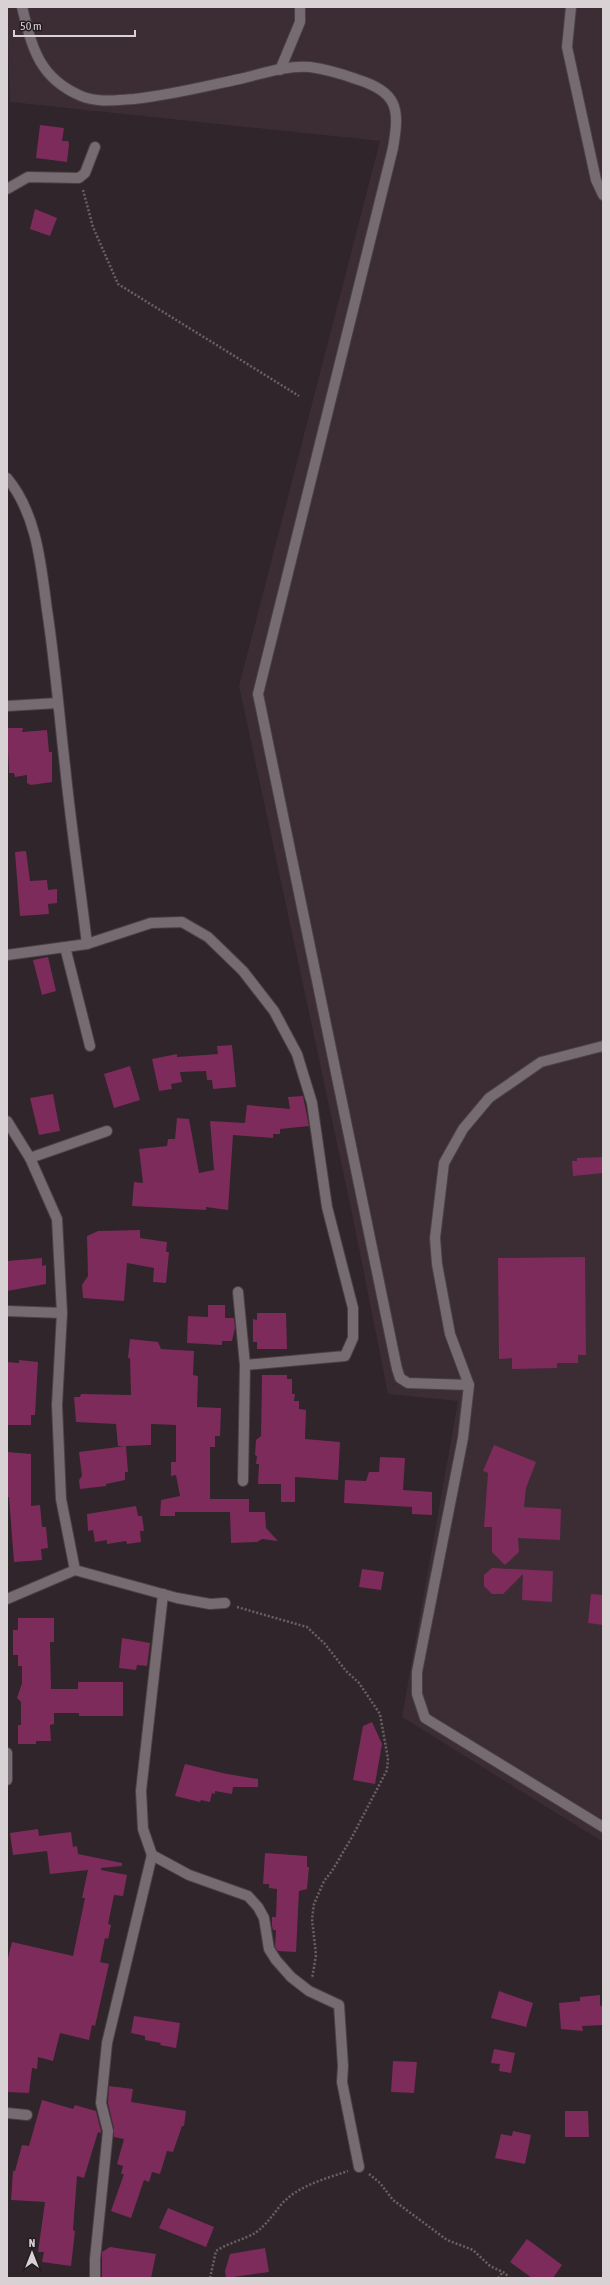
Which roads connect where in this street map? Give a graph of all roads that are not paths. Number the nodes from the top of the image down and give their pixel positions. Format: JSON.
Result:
{"nodes":[{"id":1,"x":22,"y":7,"type":"edge"},
{"id":2,"x":300,"y":7,"type":"edge"},
{"id":3,"x":571,"y":7,"type":"edge"},
{"id":4,"x":280,"y":70,"type":"junction"},
{"id":5,"x":95,"y":147,"type":"dead end"},
{"id":6,"x":7,"y":189,"type":"edge"},
{"id":7,"x":603,"y":195,"type":"edge"},
{"id":8,"x":7,"y":478,"type":"edge"},
{"id":9,"x":58,"y":703,"type":"junction"},
{"id":10,"x":7,"y":706,"type":"edge"},
{"id":11,"x":87,"y":944,"type":"junction"},
{"id":12,"x":65,"y":947,"type":"junction"},
{"id":13,"x":7,"y":954,"type":"edge"},
{"id":14,"x":90,"y":1046,"type":"dead end"},
{"id":15,"x":603,"y":1046,"type":"edge"},
{"id":16,"x":7,"y":1121,"type":"edge"},
{"id":17,"x":107,"y":1131,"type":"dead end"},
{"id":18,"x":30,"y":1158,"type":"junction"},
{"id":19,"x":238,"y":1292,"type":"dead end"},
{"id":20,"x":7,"y":1311,"type":"edge"},
{"id":21,"x":62,"y":1313,"type":"junction"},
{"id":22,"x":245,"y":1365,"type":"junction"},
{"id":23,"x":469,"y":1385,"type":"junction"},
{"id":24,"x":243,"y":1481,"type":"dead end"},
{"id":25,"x":75,"y":1570,"type":"junction"},
{"id":26,"x":163,"y":1594,"type":"junction"},
{"id":27,"x":7,"y":1599,"type":"edge"},
{"id":28,"x":225,"y":1603,"type":"road end"},
{"id":29,"x":7,"y":1754,"type":"edge"},
{"id":30,"x":7,"y":1780,"type":"edge"},
{"id":31,"x":603,"y":1827,"type":"edge"},
{"id":32,"x":152,"y":1855,"type":"junction"},
{"id":33,"x":7,"y":2113,"type":"edge"},
{"id":34,"x":27,"y":2115,"type":"dead end"},
{"id":35,"x":359,"y":2166,"type":"road end"},
{"id":36,"x":95,"y":2278,"type":"edge"}],
"edges":[{"from":1,"to":4,"type":"street"},
{"from":2,"to":4,"type":"street"},
{"from":3,"to":7,"type":"street"},
{"from":4,"to":23,"type":"street"},
{"from":5,"to":6,"type":"street"},
{"from":8,"to":9,"type":"street"},
{"from":9,"to":10,"type":"street"},
{"from":9,"to":11,"type":"street"},
{"from":11,"to":12,"type":"street"},
{"from":11,"to":22,"type":"street"},
{"from":12,"to":13,"type":"street"},
{"from":12,"to":14,"type":"street"},
{"from":15,"to":23,"type":"street"},
{"from":16,"to":18,"type":"street"},
{"from":17,"to":18,"type":"street"},
{"from":18,"to":21,"type":"street"},
{"from":19,"to":22,"type":"street"},
{"from":20,"to":21,"type":"street"},
{"from":21,"to":25,"type":"street"},
{"from":22,"to":24,"type":"street"},
{"from":23,"to":31,"type":"street"},
{"from":25,"to":26,"type":"street"},
{"from":25,"to":27,"type":"street"},
{"from":26,"to":28,"type":"street"},
{"from":26,"to":32,"type":"street"},
{"from":29,"to":30,"type":"street"},
{"from":32,"to":35,"type":"street"},
{"from":32,"to":36,"type":"street"},
{"from":33,"to":34,"type":"street"}]}
